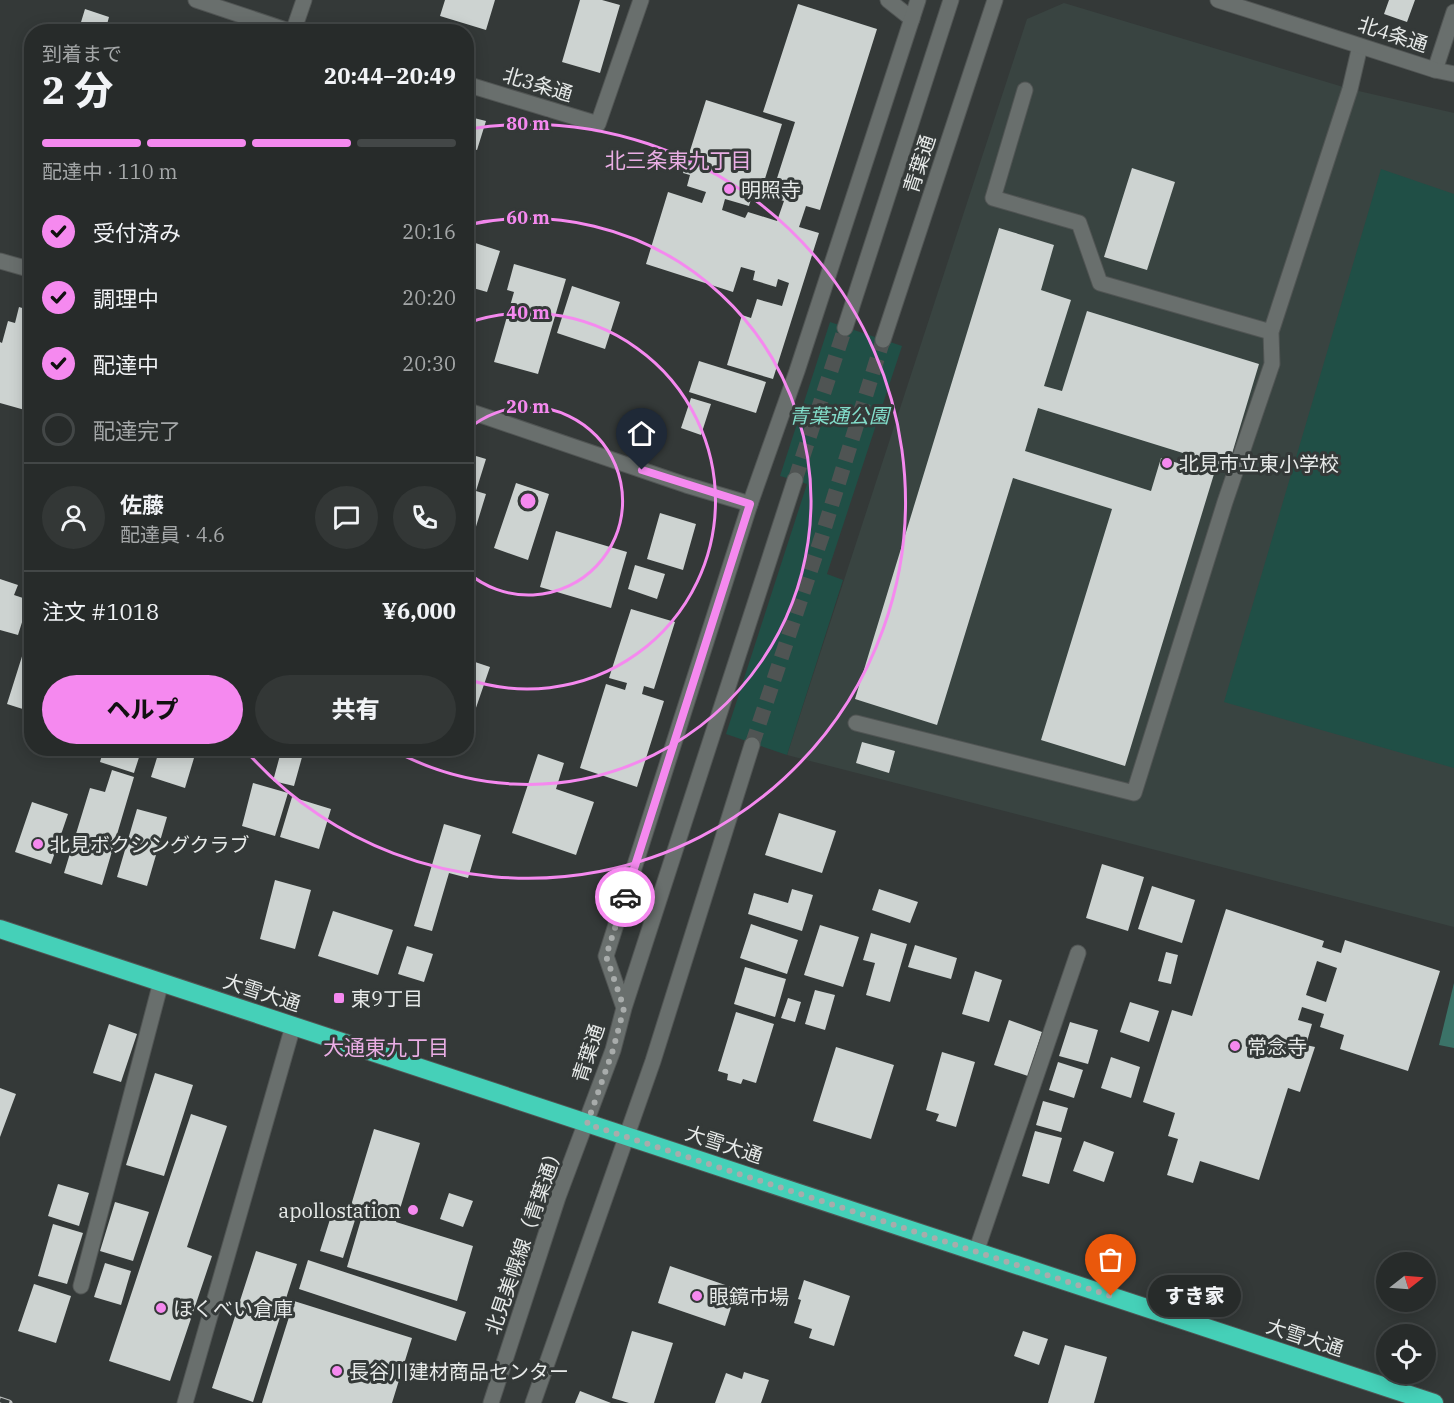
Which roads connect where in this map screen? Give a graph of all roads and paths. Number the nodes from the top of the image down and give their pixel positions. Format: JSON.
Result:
{"nodes":[{"id":1,"x":196,"y":0,"type":"edge"},
{"id":2,"x":303,"y":0,"type":"edge"},
{"id":3,"x":641,"y":0,"type":"edge"},
{"id":4,"x":888,"y":0,"type":"edge"},
{"id":5,"x":918,"y":0,"type":"edge"},
{"id":6,"x":951,"y":0,"type":"edge"},
{"id":7,"x":995,"y":0,"type":"edge"},
{"id":8,"x":1218,"y":0,"type":"edge"},
{"id":9,"x":1238,"y":3,"type":"edge"},
{"id":10,"x":1454,"y":12,"type":"edge"},
{"id":11,"x":912,"y":20,"type":"junction"},
{"id":12,"x":269,"y":24,"type":"edge"},
{"id":13,"x":296,"y":24,"type":"edge"},
{"id":14,"x":1360,"y":46,"type":"junction"},
{"id":15,"x":1435,"y":70,"type":"junction"},
{"id":16,"x":1454,"y":74,"type":"edge"},
{"id":17,"x":474,"y":86,"type":"edge"},
{"id":18,"x":1025,"y":90,"type":"dead end"},
{"id":19,"x":0,"y":261,"type":"edge"},
{"id":20,"x":24,"y":268,"type":"edge"},
{"id":21,"x":845,"y":328,"type":"tunnel mouth"},
{"id":22,"x":1271,"y":333,"type":"junction"},
{"id":23,"x":883,"y":340,"type":"tunnel mouth"},
{"id":24,"x":474,"y":413,"type":"edge"},
{"id":25,"x":795,"y":480,"type":"tunnel mouth"},
{"id":26,"x":750,"y":504,"type":"junction"},
{"id":27,"x":856,"y":723,"type":"dead end"},
{"id":28,"x":752,"y":745,"type":"tunnel mouth"},
{"id":29,"x":0,"y":929,"type":"edge"},
{"id":30,"x":1078,"y":953,"type":"dead end"},
{"id":31,"x":161,"y":982,"type":"junction"},
{"id":32,"x":624,"y":1008,"type":"junction"},
{"id":33,"x":293,"y":1026,"type":"junction"},
{"id":34,"x":587,"y":1124,"type":"junction"},
{"id":35,"x":627,"y":1136,"type":"junction"},
{"id":36,"x":976,"y":1252,"type":"junction"},
{"id":37,"x":81,"y":1286,"type":"dead end"},
{"id":38,"x":185,"y":1403,"type":"edge"},
{"id":39,"x":491,"y":1403,"type":"edge"},
{"id":40,"x":533,"y":1403,"type":"edge"},
{"id":41,"x":1434,"y":1403,"type":"edge"}],
"edges":[{"from":1,"to":12,"type":"street"},
{"from":2,"to":13,"type":"street"},
{"from":3,"to":17,"type":"street","name":"北3条通"},
{"from":4,"to":11,"type":"street"},
{"from":5,"to":11,"type":"street"},
{"from":6,"to":21,"type":"street","name":"青葉通"},
{"from":7,"to":23,"type":"street","name":"青葉通"},
{"from":8,"to":9,"type":"street","name":"北4条通"},
{"from":9,"to":14,"type":"street","name":"北4条通"},
{"from":10,"to":15,"type":"street"},
{"from":11,"to":26,"type":"street"},
{"from":14,"to":15,"type":"street","name":"北4条通"},
{"from":14,"to":22,"type":"street"},
{"from":15,"to":16,"type":"street","name":"北4条通"},
{"from":18,"to":22,"type":"street"},
{"from":19,"to":20,"type":"street"},
{"from":22,"to":27,"type":"street"},
{"from":24,"to":26,"type":"street"},
{"from":25,"to":32,"type":"street","name":"青葉通"},
{"from":26,"to":32,"type":"street"},
{"from":28,"to":35,"type":"street"},
{"from":29,"to":31,"type":"highway","name":"大雪大通"},
{"from":30,"to":36,"type":"street"},
{"from":31,"to":33,"type":"highway","name":"大雪大通"},
{"from":31,"to":37,"type":"street"},
{"from":32,"to":34,"type":"street","name":"青葉通"},
{"from":33,"to":34,"type":"highway","name":"大雪大通"},
{"from":33,"to":38,"type":"street"},
{"from":34,"to":35,"type":"highway","name":"大雪大通"},
{"from":34,"to":39,"type":"street","name":"北見美幌線（青葉通）"},
{"from":35,"to":36,"type":"highway","name":"大雪大通"},
{"from":35,"to":40,"type":"street"},
{"from":36,"to":41,"type":"highway","name":"大雪大通"}]}
